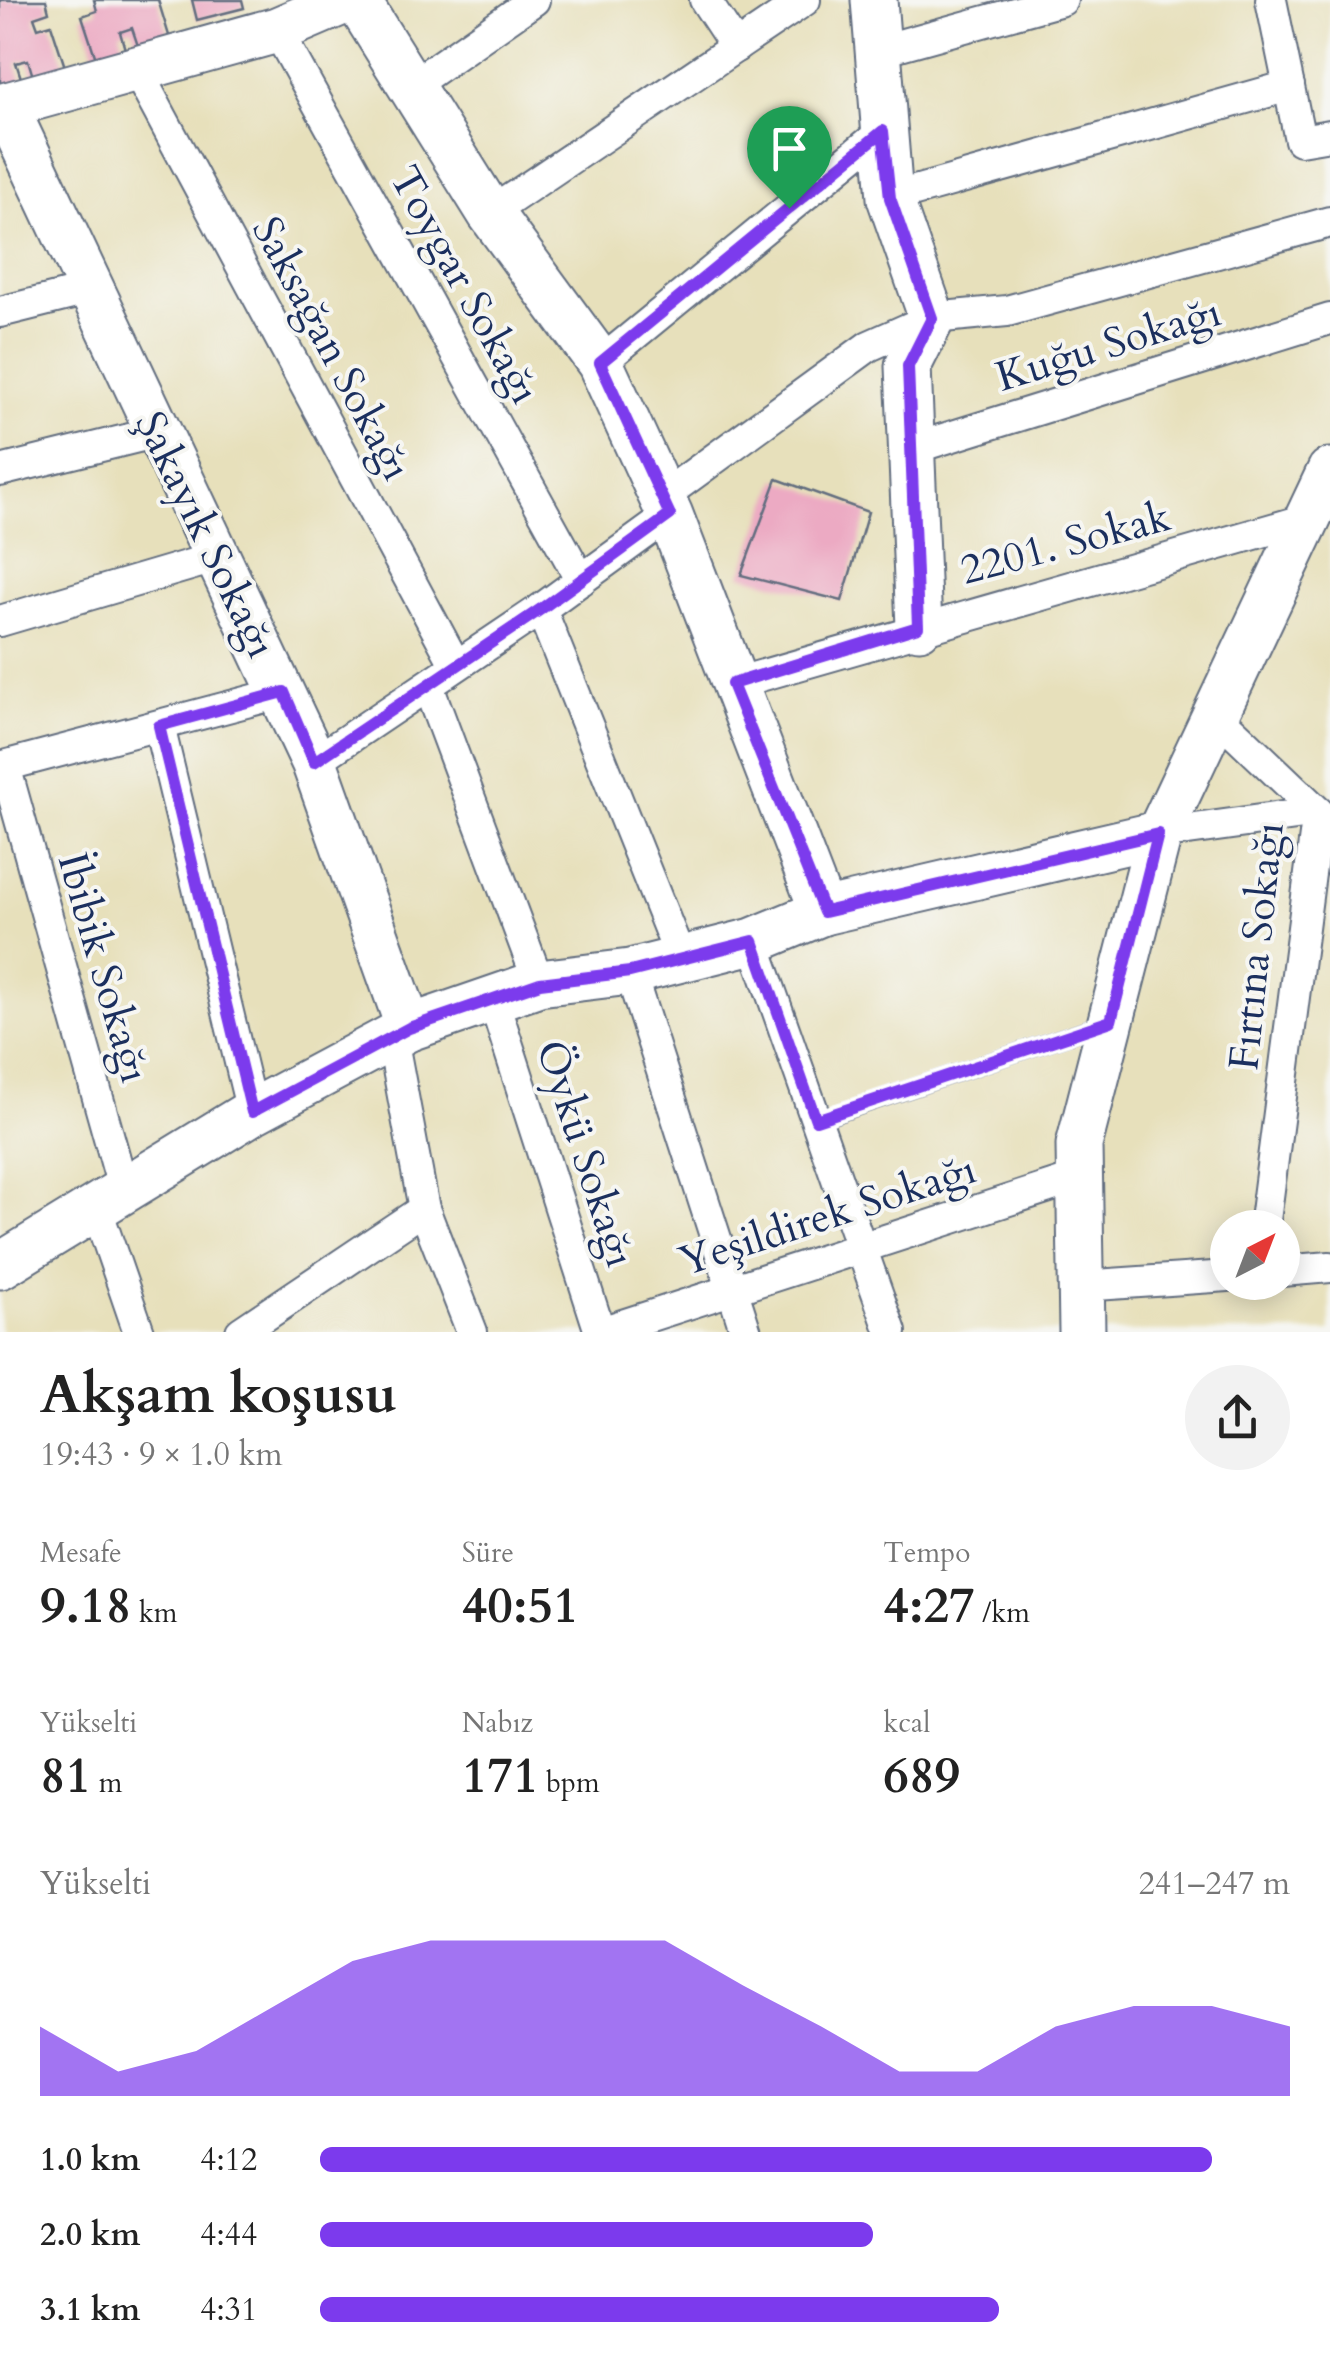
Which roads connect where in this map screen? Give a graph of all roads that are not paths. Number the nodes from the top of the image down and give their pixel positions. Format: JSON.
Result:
{"nodes":[{"id":1,"x":347,"y":0,"type":"edge"},
{"id":2,"x":357,"y":0,"type":"edge"},
{"id":3,"x":534,"y":0,"type":"edge"},
{"id":4,"x":704,"y":0,"type":"edge"},
{"id":5,"x":805,"y":0,"type":"edge"},
{"id":6,"x":874,"y":0,"type":"edge"},
{"id":7,"x":1062,"y":0,"type":"edge"},
{"id":8,"x":1271,"y":0,"type":"edge"},
{"id":9,"x":277,"y":30,"type":"junction"},
{"id":10,"x":736,"y":46,"type":"junction"},
{"id":11,"x":878,"y":51,"type":"junction"},
{"id":12,"x":137,"y":71,"type":"junction"},
{"id":13,"x":411,"y":86,"type":"junction"},
{"id":14,"x":1289,"y":86,"type":"junction"},
{"id":15,"x":2,"y":106,"type":"edge"},
{"id":16,"x":883,"y":131,"type":"junction"},
{"id":17,"x":1330,"y":136,"type":"edge"},
{"id":18,"x":890,"y":198,"type":"junction"},
{"id":19,"x":490,"y":214,"type":"junction"},
{"id":20,"x":1330,"y":222,"type":"edge"},
{"id":21,"x":88,"y":290,"type":"junction"},
{"id":22,"x":0,"y":312,"type":"edge"},
{"id":23,"x":932,"y":318,"type":"junction"},
{"id":24,"x":1330,"y":319,"type":"edge"},
{"id":25,"x":600,"y":363,"type":"junction"},
{"id":26,"x":158,"y":432,"type":"junction"},
{"id":27,"x":912,"y":449,"type":"junction"},
{"id":28,"x":0,"y":470,"type":"edge"},
{"id":29,"x":1322,"y":490,"type":"edge"},
{"id":30,"x":666,"y":506,"type":"junction"},
{"id":31,"x":214,"y":558,"type":"junction"},
{"id":32,"x":580,"y":580,"type":"junction"},
{"id":33,"x":541,"y":609,"type":"junction"},
{"id":34,"x":0,"y":621,"type":"edge"},
{"id":35,"x":918,"y":627,"type":"junction"},
{"id":36,"x":454,"y":664,"type":"junction"},
{"id":37,"x":732,"y":684,"type":"junction"},
{"id":38,"x":428,"y":686,"type":"junction"},
{"id":39,"x":284,"y":692,"type":"junction"},
{"id":40,"x":1216,"y":714,"type":"junction"},
{"id":41,"x":159,"y":726,"type":"junction"},
{"id":42,"x":314,"y":762,"type":"junction"},
{"id":43,"x":2,"y":767,"type":"edge"},
{"id":44,"x":1318,"y":812,"type":"junction"},
{"id":45,"x":1158,"y":834,"type":"junction"},
{"id":46,"x":824,"y":912,"type":"junction"},
{"id":47,"x":753,"y":941,"type":"junction"},
{"id":48,"x":681,"y":959,"type":"junction"},
{"id":49,"x":630,"y":972,"type":"junction"},
{"id":50,"x":540,"y":983,"type":"junction"},
{"id":51,"x":493,"y":999,"type":"junction"},
{"id":52,"x":1111,"y":1021,"type":"junction"},
{"id":53,"x":400,"y":1033,"type":"junction"},
{"id":54,"x":252,"y":1112,"type":"junction"},
{"id":55,"x":816,"y":1120,"type":"junction"},
{"id":56,"x":1080,"y":1177,"type":"junction"},
{"id":57,"x":110,"y":1199,"type":"junction"},
{"id":58,"x":424,"y":1209,"type":"junction"},
{"id":59,"x":1266,"y":1210,"type":"edge"},
{"id":60,"x":860,"y":1248,"type":"junction"},
{"id":61,"x":0,"y":1265,"type":"edge"},
{"id":62,"x":1330,"y":1267,"type":"edge"},
{"id":63,"x":1300,"y":1270,"type":"edge"},
{"id":64,"x":1210,"y":1277,"type":"edge"},
{"id":65,"x":1081,"y":1286,"type":"junction"},
{"id":66,"x":730,"y":1290,"type":"junction"},
{"id":67,"x":276,"y":1320,"type":"edge"},
{"id":68,"x":139,"y":1332,"type":"edge"},
{"id":69,"x":241,"y":1332,"type":"edge"},
{"id":70,"x":472,"y":1332,"type":"edge"},
{"id":71,"x":601,"y":1332,"type":"edge"},
{"id":72,"x":746,"y":1332,"type":"edge"},
{"id":73,"x":890,"y":1332,"type":"edge"},
{"id":74,"x":1082,"y":1332,"type":"edge"}],
"edges":[{"from":1,"to":9,"type":"street"},
{"from":2,"to":13,"type":"street"},
{"from":3,"to":13,"type":"street"},
{"from":4,"to":10,"type":"street"},
{"from":5,"to":10,"type":"street"},
{"from":6,"to":11,"type":"street"},
{"from":7,"to":11,"type":"street"},
{"from":8,"to":14,"type":"street"},
{"from":9,"to":12,"type":"street"},
{"from":9,"to":32,"type":"street","name":"Toygar Sokağı"},
{"from":10,"to":19,"type":"street"},
{"from":11,"to":16,"type":"street"},
{"from":12,"to":15,"type":"street"},
{"from":12,"to":36,"type":"street","name":"Saksağan Sokağı"},
{"from":13,"to":19,"type":"street"},
{"from":14,"to":17,"type":"street"},
{"from":14,"to":18,"type":"street"},
{"from":15,"to":21,"type":"street","name":"Şakayık Sokağı"},
{"from":16,"to":18,"type":"street"},
{"from":16,"to":25,"type":"street"},
{"from":18,"to":23,"type":"street"},
{"from":19,"to":25,"type":"street"},
{"from":20,"to":23,"type":"street"},
{"from":21,"to":22,"type":"street"},
{"from":21,"to":26,"type":"street","name":"Şakayık Sokağı"},
{"from":23,"to":27,"type":"street"},
{"from":23,"to":30,"type":"street"},
{"from":24,"to":27,"type":"street","name":"Kuğu Sokağı"},
{"from":25,"to":30,"type":"street"},
{"from":26,"to":28,"type":"street"},
{"from":26,"to":31,"type":"street","name":"Şakayık Sokağı"},
{"from":27,"to":35,"type":"street"},
{"from":29,"to":35,"type":"street","name":"2201. Sokak"},
{"from":29,"to":40,"type":"street"},
{"from":30,"to":32,"type":"street"},
{"from":30,"to":37,"type":"street"},
{"from":31,"to":34,"type":"street"},
{"from":31,"to":39,"type":"street","name":"Şakayık Sokağı"},
{"from":32,"to":33,"type":"street"},
{"from":33,"to":36,"type":"street"},
{"from":33,"to":48,"type":"street"},
{"from":35,"to":37,"type":"street","name":"2201. Sokak"},
{"from":36,"to":38,"type":"street"},
{"from":37,"to":46,"type":"street"},
{"from":38,"to":42,"type":"street"},
{"from":38,"to":50,"type":"street"},
{"from":39,"to":41,"type":"street"},
{"from":39,"to":42,"type":"street","name":"Şakayık Sokağı"},
{"from":40,"to":44,"type":"street","name":"Fırtına Sokağı"},
{"from":40,"to":45,"type":"street"},
{"from":41,"to":43,"type":"street"},
{"from":41,"to":54,"type":"street"},
{"from":42,"to":53,"type":"street","name":"Şakayık Sokağı"},
{"from":43,"to":57,"type":"street","name":"İbibik Sokağı"},
{"from":44,"to":45,"type":"street"},
{"from":44,"to":59,"type":"street","name":"Fırtına Sokağı"},
{"from":45,"to":46,"type":"street"},
{"from":45,"to":52,"type":"street"},
{"from":46,"to":47,"type":"street"},
{"from":47,"to":48,"type":"street"},
{"from":47,"to":55,"type":"street"},
{"from":48,"to":49,"type":"street"},
{"from":49,"to":50,"type":"street"},
{"from":49,"to":66,"type":"street"},
{"from":50,"to":51,"type":"street"},
{"from":51,"to":53,"type":"street"},
{"from":51,"to":71,"type":"street","name":"Öykü Sokağı"},
{"from":52,"to":55,"type":"lane"},
{"from":52,"to":56,"type":"street"},
{"from":53,"to":54,"type":"street"},
{"from":53,"to":58,"type":"street"},
{"from":54,"to":57,"type":"street"},
{"from":55,"to":60,"type":"street"},
{"from":56,"to":60,"type":"street","name":"Yeşildirek Sokağı"},
{"from":56,"to":65,"type":"street"},
{"from":57,"to":61,"type":"street"},
{"from":57,"to":68,"type":"street","name":"İbibik Sokağı"},
{"from":58,"to":67,"type":"street"},
{"from":58,"to":70,"type":"street"},
{"from":60,"to":66,"type":"street","name":"Yeşildirek Sokağı"},
{"from":60,"to":73,"type":"street"},
{"from":62,"to":63,"type":"street"},
{"from":64,"to":65,"type":"street"},
{"from":65,"to":74,"type":"street"},
{"from":66,"to":71,"type":"street","name":"Yeşildirek Sokağı"},
{"from":66,"to":72,"type":"street"},
{"from":67,"to":69,"type":"street"}]}
